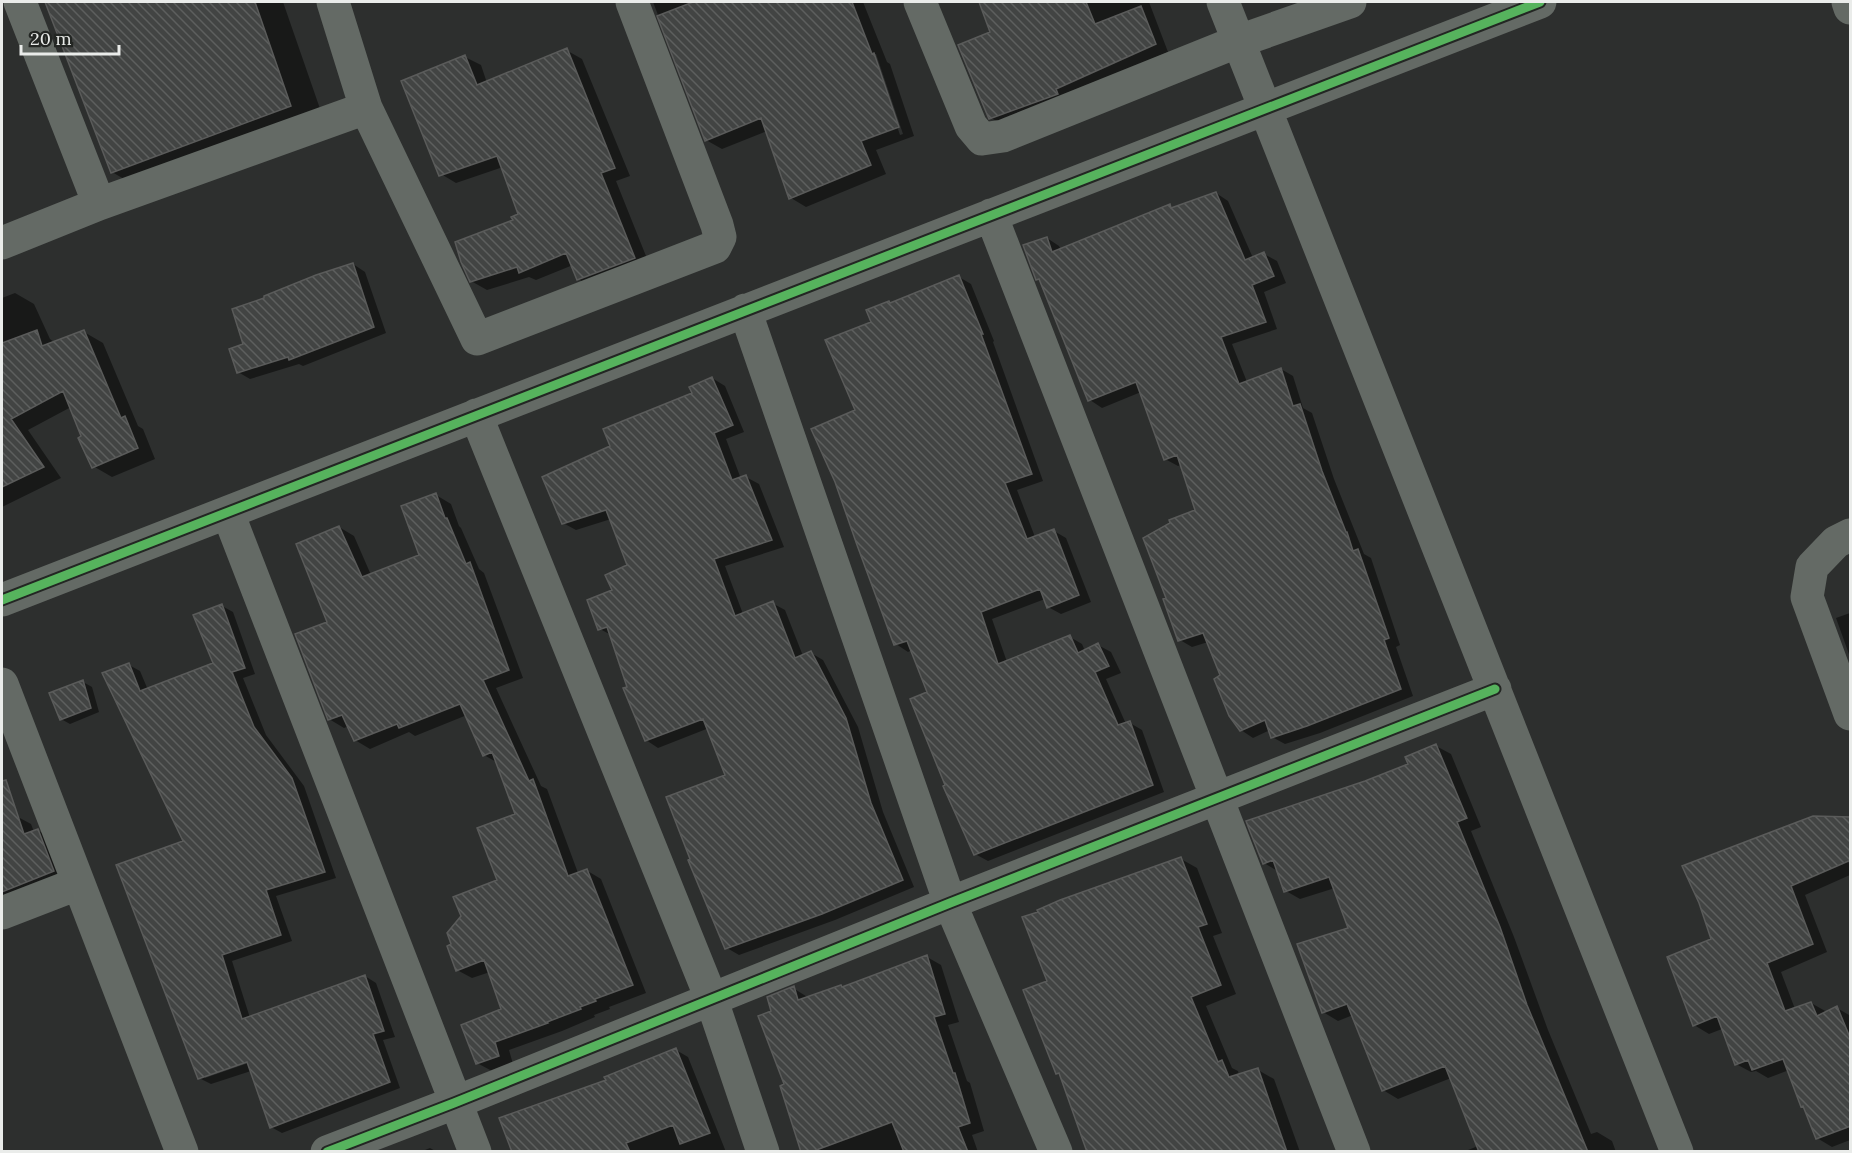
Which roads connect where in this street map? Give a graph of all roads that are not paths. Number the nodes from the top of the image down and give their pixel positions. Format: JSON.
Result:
{"nodes":[{"id":1,"x":20,"y":2,"type":"edge"},
{"id":2,"x":333,"y":2,"type":"edge"},
{"id":3,"x":632,"y":2,"type":"edge"},
{"id":4,"x":920,"y":2,"type":"edge"},
{"id":5,"x":1223,"y":2,"type":"edge"},
{"id":6,"x":1350,"y":2,"type":"edge"},
{"id":7,"x":1540,"y":2,"type":"edge"},
{"id":8,"x":1848,"y":2,"type":"edge"},
{"id":9,"x":1851,"y":8,"type":"edge"},
{"id":10,"x":1239,"y":41,"type":"junction"},
{"id":11,"x":366,"y":108,"type":"junction"},
{"id":12,"x":1266,"y":108,"type":"junction"},
{"id":13,"x":99,"y":204,"type":"junction"},
{"id":14,"x":991,"y":215,"type":"junction"},
{"id":15,"x":2,"y":243,"type":"edge"},
{"id":16,"x":745,"y":310,"type":"junction"},
{"id":17,"x":476,"y":415,"type":"junction"},
{"id":18,"x":228,"y":513,"type":"junction"},
{"id":19,"x":1851,"y":535,"type":"edge"},
{"id":20,"x":2,"y":600,"type":"edge"},
{"id":21,"x":2,"y":684,"type":"edge"},
{"id":22,"x":1495,"y":689,"type":"junction"},
{"id":23,"x":1851,"y":714,"type":"edge"},
{"id":24,"x":1218,"y":799,"type":"junction"},
{"id":25,"x":77,"y":884,"type":"junction"},
{"id":26,"x":950,"y":903,"type":"junction"},
{"id":27,"x":2,"y":913,"type":"edge"},
{"id":28,"x":711,"y":998,"type":"junction"},
{"id":29,"x":454,"y":1103,"type":"junction"},
{"id":30,"x":182,"y":1152,"type":"edge"},
{"id":31,"x":327,"y":1152,"type":"edge"},
{"id":32,"x":475,"y":1152,"type":"edge"},
{"id":33,"x":763,"y":1152,"type":"edge"},
{"id":34,"x":1056,"y":1152,"type":"edge"},
{"id":35,"x":1354,"y":1152,"type":"edge"},
{"id":36,"x":1677,"y":1152,"type":"edge"}],
"edges":[{"from":1,"to":13,"type":"street"},
{"from":2,"to":11,"type":"street"},
{"from":3,"to":11,"type":"street"},
{"from":4,"to":10,"type":"street"},
{"from":5,"to":10,"type":"street"},
{"from":6,"to":10,"type":"street"},
{"from":7,"to":12,"type":"street"},
{"from":8,"to":9,"type":"street"},
{"from":10,"to":12,"type":"street"},
{"from":11,"to":13,"type":"street"},
{"from":12,"to":14,"type":"street"},
{"from":12,"to":22,"type":"street"},
{"from":13,"to":15,"type":"street"},
{"from":14,"to":16,"type":"street"},
{"from":14,"to":24,"type":"street"},
{"from":16,"to":17,"type":"street"},
{"from":16,"to":26,"type":"street"},
{"from":17,"to":18,"type":"street"},
{"from":17,"to":28,"type":"street"},
{"from":18,"to":20,"type":"street"},
{"from":18,"to":29,"type":"street"},
{"from":19,"to":23,"type":"street"},
{"from":21,"to":25,"type":"street"},
{"from":22,"to":24,"type":"street"},
{"from":22,"to":36,"type":"street"},
{"from":24,"to":26,"type":"street"},
{"from":24,"to":35,"type":"street"},
{"from":25,"to":27,"type":"street"},
{"from":25,"to":30,"type":"street"},
{"from":26,"to":28,"type":"street"},
{"from":26,"to":34,"type":"street"},
{"from":28,"to":29,"type":"street"},
{"from":28,"to":33,"type":"street"},
{"from":29,"to":31,"type":"street"},
{"from":29,"to":32,"type":"street"}]}
